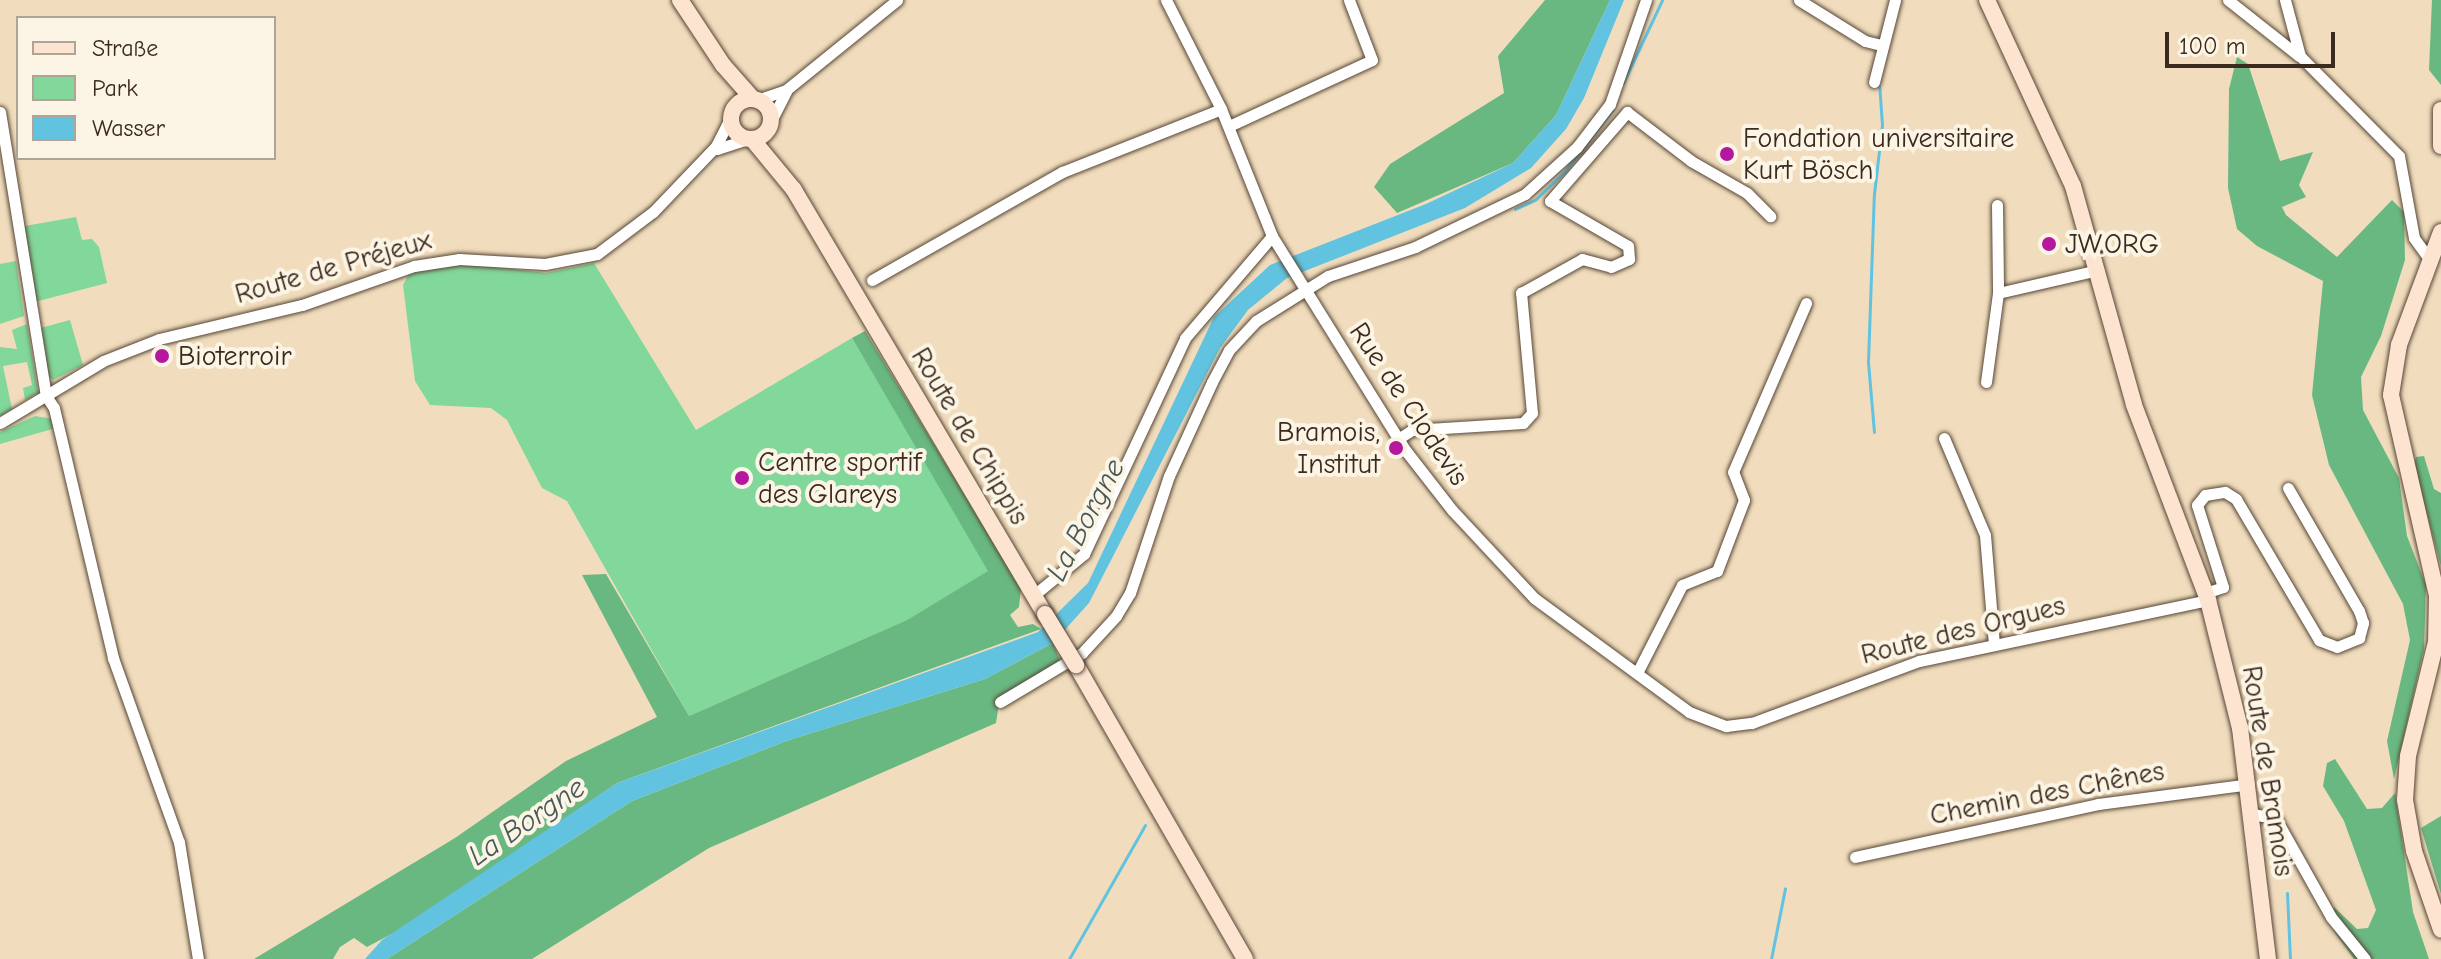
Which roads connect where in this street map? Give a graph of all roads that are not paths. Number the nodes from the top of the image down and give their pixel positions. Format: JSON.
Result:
{"nodes":[{"id":1,"x":680,"y":0,"type":"edge"},
{"id":2,"x":897,"y":0,"type":"edge"},
{"id":3,"x":1166,"y":0,"type":"edge"},
{"id":4,"x":1349,"y":0,"type":"edge"},
{"id":5,"x":1646,"y":0,"type":"edge"},
{"id":6,"x":1799,"y":0,"type":"edge"},
{"id":7,"x":1895,"y":0,"type":"edge"},
{"id":8,"x":1987,"y":0,"type":"edge"},
{"id":9,"x":2228,"y":0,"type":"edge"},
{"id":10,"x":2285,"y":0,"type":"edge"},
{"id":11,"x":705,"y":41,"type":"junction"},
{"id":12,"x":1881,"y":45,"type":"junction"},
{"id":13,"x":2300,"y":56,"type":"junction"},
{"id":14,"x":1874,"y":82,"type":"dead end"},
{"id":15,"x":786,"y":90,"type":"junction"},
{"id":16,"x":755,"y":99,"type":"junction"},
{"id":17,"x":1221,"y":109,"type":"junction"},
{"id":18,"x":2441,"y":110,"type":"edge"},
{"id":19,"x":0,"y":112,"type":"edge"},
{"id":20,"x":732,"y":114,"type":"junction"},
{"id":21,"x":770,"y":123,"type":"junction"},
{"id":22,"x":1229,"y":126,"type":"junction"},
{"id":23,"x":749,"y":139,"type":"junction"},
{"id":24,"x":2441,"y":146,"type":"edge"},
{"id":25,"x":709,"y":153,"type":"junction"},
{"id":26,"x":794,"y":190,"type":"junction"},
{"id":27,"x":1997,"y":205,"type":"dead end"},
{"id":28,"x":1770,"y":216,"type":"dead end"},
{"id":29,"x":2441,"y":232,"type":"edge"},
{"id":30,"x":1272,"y":236,"type":"junction"},
{"id":31,"x":2431,"y":261,"type":"junction"},
{"id":32,"x":2098,"y":270,"type":"junction"},
{"id":33,"x":872,"y":280,"type":"dead end"},
{"id":34,"x":1303,"y":288,"type":"junction"},
{"id":35,"x":1998,"y":293,"type":"junction"},
{"id":36,"x":1806,"y":303,"type":"dead end"},
{"id":37,"x":1986,"y":382,"type":"dead end"},
{"id":38,"x":46,"y":396,"type":"junction"},
{"id":39,"x":0,"y":423,"type":"edge"},
{"id":40,"x":1944,"y":438,"type":"dead end"},
{"id":41,"x":1398,"y":439,"type":"junction"},
{"id":42,"x":2288,"y":488,"type":"dead end"},
{"id":43,"x":1034,"y":595,"type":"junction"},
{"id":44,"x":2207,"y":597,"type":"junction"},
{"id":45,"x":1994,"y":644,"type":"junction"},
{"id":46,"x":1637,"y":673,"type":"junction"},
{"id":47,"x":1000,"y":702,"type":"dead end"},
{"id":48,"x":1736,"y":726,"type":"joint"},
{"id":49,"x":2249,"y":784,"type":"junction"},
{"id":50,"x":2253,"y":814,"type":"junction"},
{"id":51,"x":1855,"y":857,"type":"dead end"},
{"id":52,"x":2441,"y":930,"type":"edge"},
{"id":53,"x":198,"y":959,"type":"edge"},
{"id":54,"x":1245,"y":959,"type":"edge"},
{"id":55,"x":2268,"y":959,"type":"edge"},
{"id":56,"x":2365,"y":959,"type":"edge"}],
"edges":[{"from":1,"to":11,"type":"street","name":"Route de Chippis"},
{"from":2,"to":15,"type":"street"},
{"from":3,"to":17,"type":"street","name":"Rue de Clodevis"},
{"from":4,"to":22,"type":"street"},
{"from":5,"to":34,"type":"street"},
{"from":6,"to":12,"type":"street"},
{"from":7,"to":12,"type":"street"},
{"from":8,"to":32,"type":"street","name":"Route de Bramois"},
{"from":9,"to":13,"type":"street"},
{"from":10,"to":13,"type":"street"},
{"from":11,"to":16,"type":"street","name":"Route de Chippis"},
{"from":11,"to":20,"type":"street","name":"Route de Chippis"},
{"from":12,"to":14,"type":"street"},
{"from":13,"to":31,"type":"street"},
{"from":15,"to":16,"type":"street"},
{"from":15,"to":21,"type":"street"},
{"from":16,"to":20,"type":"street"},
{"from":16,"to":21,"type":"street","name":"Route de Chippis"},
{"from":17,"to":22,"type":"street","name":"Rue de Clodevis"},
{"from":17,"to":33,"type":"street"},
{"from":18,"to":24,"type":"street"},
{"from":19,"to":38,"type":"street"},
{"from":20,"to":23,"type":"street","name":"Route de Chippis"},
{"from":20,"to":25,"type":"street","name":"Route de Préjeux"},
{"from":21,"to":23,"type":"street"},
{"from":21,"to":26,"type":"street","name":"Route de Chippis"},
{"from":22,"to":30,"type":"street","name":"Rue de Clodevis"},
{"from":23,"to":25,"type":"street","name":"Route de Préjeux"},
{"from":23,"to":26,"type":"street","name":"Route de Chippis"},
{"from":25,"to":38,"type":"street","name":"Route de Préjeux"},
{"from":26,"to":43,"type":"street","name":"Route de Chippis"},
{"from":27,"to":35,"type":"street"},
{"from":28,"to":41,"type":"street"},
{"from":29,"to":31,"type":"street"},
{"from":30,"to":34,"type":"street","name":"Rue de Clodevis"},
{"from":30,"to":43,"type":"street"},
{"from":31,"to":52,"type":"street"},
{"from":32,"to":35,"type":"street"},
{"from":32,"to":44,"type":"street","name":"Route de Bramois"},
{"from":34,"to":41,"type":"street","name":"Rue de Clodevis"},
{"from":34,"to":47,"type":"street"},
{"from":35,"to":37,"type":"street"},
{"from":36,"to":46,"type":"street"},
{"from":38,"to":39,"type":"street","name":"Route de Préjeux"},
{"from":38,"to":53,"type":"street"},
{"from":40,"to":45,"type":"street"},
{"from":41,"to":46,"type":"street","name":"Rue de Clodevis"},
{"from":42,"to":44,"type":"street"},
{"from":43,"to":54,"type":"street","name":"Route de Chippis","bridge":true},
{"from":44,"to":45,"type":"street","name":"Route des Orgues"},
{"from":44,"to":49,"type":"street","name":"Route de Bramois"},
{"from":45,"to":48,"type":"street","name":"Route des Orgues"},
{"from":46,"to":48,"type":"street","name":"Rue de Clodevis"},
{"from":49,"to":50,"type":"street","name":"Route de Bramois"},
{"from":49,"to":51,"type":"street","name":"Chemin des Chênes"},
{"from":50,"to":55,"type":"street","name":"Route de Bramois"},
{"from":50,"to":56,"type":"street"}]}
